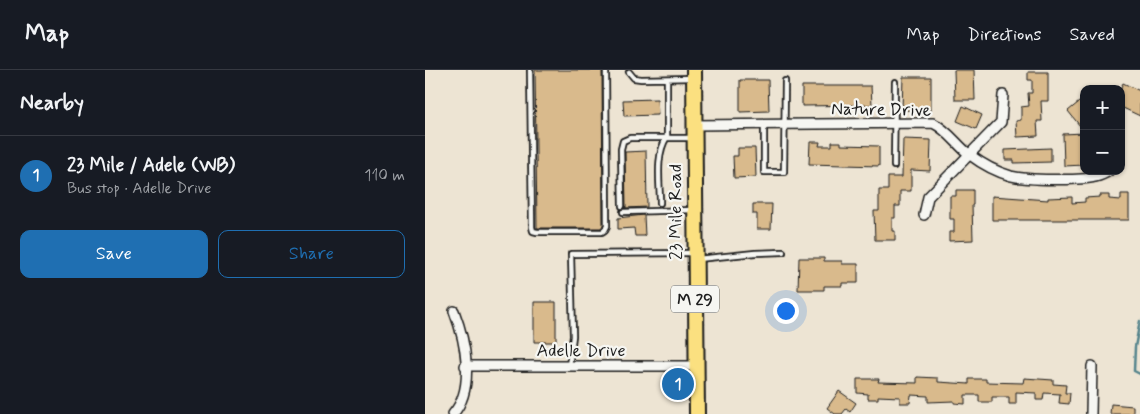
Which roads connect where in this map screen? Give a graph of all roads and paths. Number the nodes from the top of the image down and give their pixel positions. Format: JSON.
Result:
{"nodes":[{"id":1,"x":530,"y":70,"type":"edge"},
{"id":2,"x":606,"y":70,"type":"edge"},
{"id":3,"x":629,"y":72,"type":"dead end"},
{"id":4,"x":694,"y":74,"type":"edge"},
{"id":5,"x":667,"y":79,"type":"junction"},
{"id":6,"x":785,"y":81,"type":"dead end"},
{"id":7,"x":895,"y":82,"type":"dead end"},
{"id":8,"x":1003,"y":95,"type":"dead end"},
{"id":9,"x":894,"y":123,"type":"junction"},
{"id":10,"x":764,"y":124,"type":"junction"},
{"id":11,"x":785,"y":125,"type":"junction"},
{"id":12,"x":694,"y":132,"type":"junction"},
{"id":13,"x":667,"y":138,"type":"junction"},
{"id":14,"x":969,"y":155,"type":"junction"},
{"id":15,"x":894,"y":166,"type":"dead end"},
{"id":16,"x":1102,"y":175,"type":"edge"},
{"id":17,"x":660,"y":203,"type":"dead end"},
{"id":18,"x":622,"y":206,"type":"dead end"},
{"id":19,"x":694,"y":210,"type":"junction"},
{"id":20,"x":623,"y":212,"type":"dead end"},
{"id":21,"x":924,"y":215,"type":"dead end"},
{"id":22,"x":783,"y":252,"type":"dead end"},
{"id":23,"x":695,"y":256,"type":"junction"},
{"id":24,"x":454,"y":311,"type":"dead end"},
{"id":25,"x":465,"y":366,"type":"junction"},
{"id":26,"x":569,"y":366,"type":"junction"},
{"id":27,"x":696,"y":366,"type":"junction"},
{"id":28,"x":1092,"y":366,"type":"dead end"},
{"id":29,"x":453,"y":414,"type":"edge"},
{"id":30,"x":697,"y":414,"type":"edge"},
{"id":31,"x":1091,"y":414,"type":"edge"}],
"edges":[{"from":1,"to":2,"type":"lane"},
{"from":3,"to":5,"type":"lane"},
{"from":4,"to":5,"type":"lane"},
{"from":4,"to":12,"type":"main road","name":"23 Mile Road","number":"M 29"},
{"from":5,"to":13,"type":"lane"},
{"from":6,"to":11,"type":"lane"},
{"from":7,"to":9,"type":"lane"},
{"from":8,"to":14,"type":"street"},
{"from":9,"to":11,"type":"street","name":"Nature Drive"},
{"from":9,"to":14,"type":"street","name":"Nature Drive"},
{"from":9,"to":15,"type":"lane"},
{"from":10,"to":11,"type":"street","name":"Nature Drive"},
{"from":10,"to":11,"type":"lane"},
{"from":10,"to":12,"type":"street","name":"Nature Drive"},
{"from":12,"to":13,"type":"lane"},
{"from":12,"to":19,"type":"main road","name":"23 Mile Road","number":"M 29"},
{"from":13,"to":17,"type":"lane"},
{"from":13,"to":18,"type":"lane"},
{"from":14,"to":16,"type":"street","name":"Nature Drive"},
{"from":14,"to":21,"type":"street"},
{"from":19,"to":20,"type":"lane"},
{"from":19,"to":23,"type":"main road","name":"23 Mile Road","number":"M 29"},
{"from":22,"to":23,"type":"lane"},
{"from":23,"to":26,"type":"lane"},
{"from":23,"to":27,"type":"main road","name":"23 Mile Road","number":"M 29"},
{"from":24,"to":25,"type":"street"},
{"from":25,"to":26,"type":"street","name":"Adelle Drive"},
{"from":25,"to":29,"type":"street"},
{"from":26,"to":27,"type":"street","name":"Adelle Drive"},
{"from":27,"to":30,"type":"main road","name":"23 Mile Road","number":"M 29"},
{"from":28,"to":31,"type":"street"}]}
